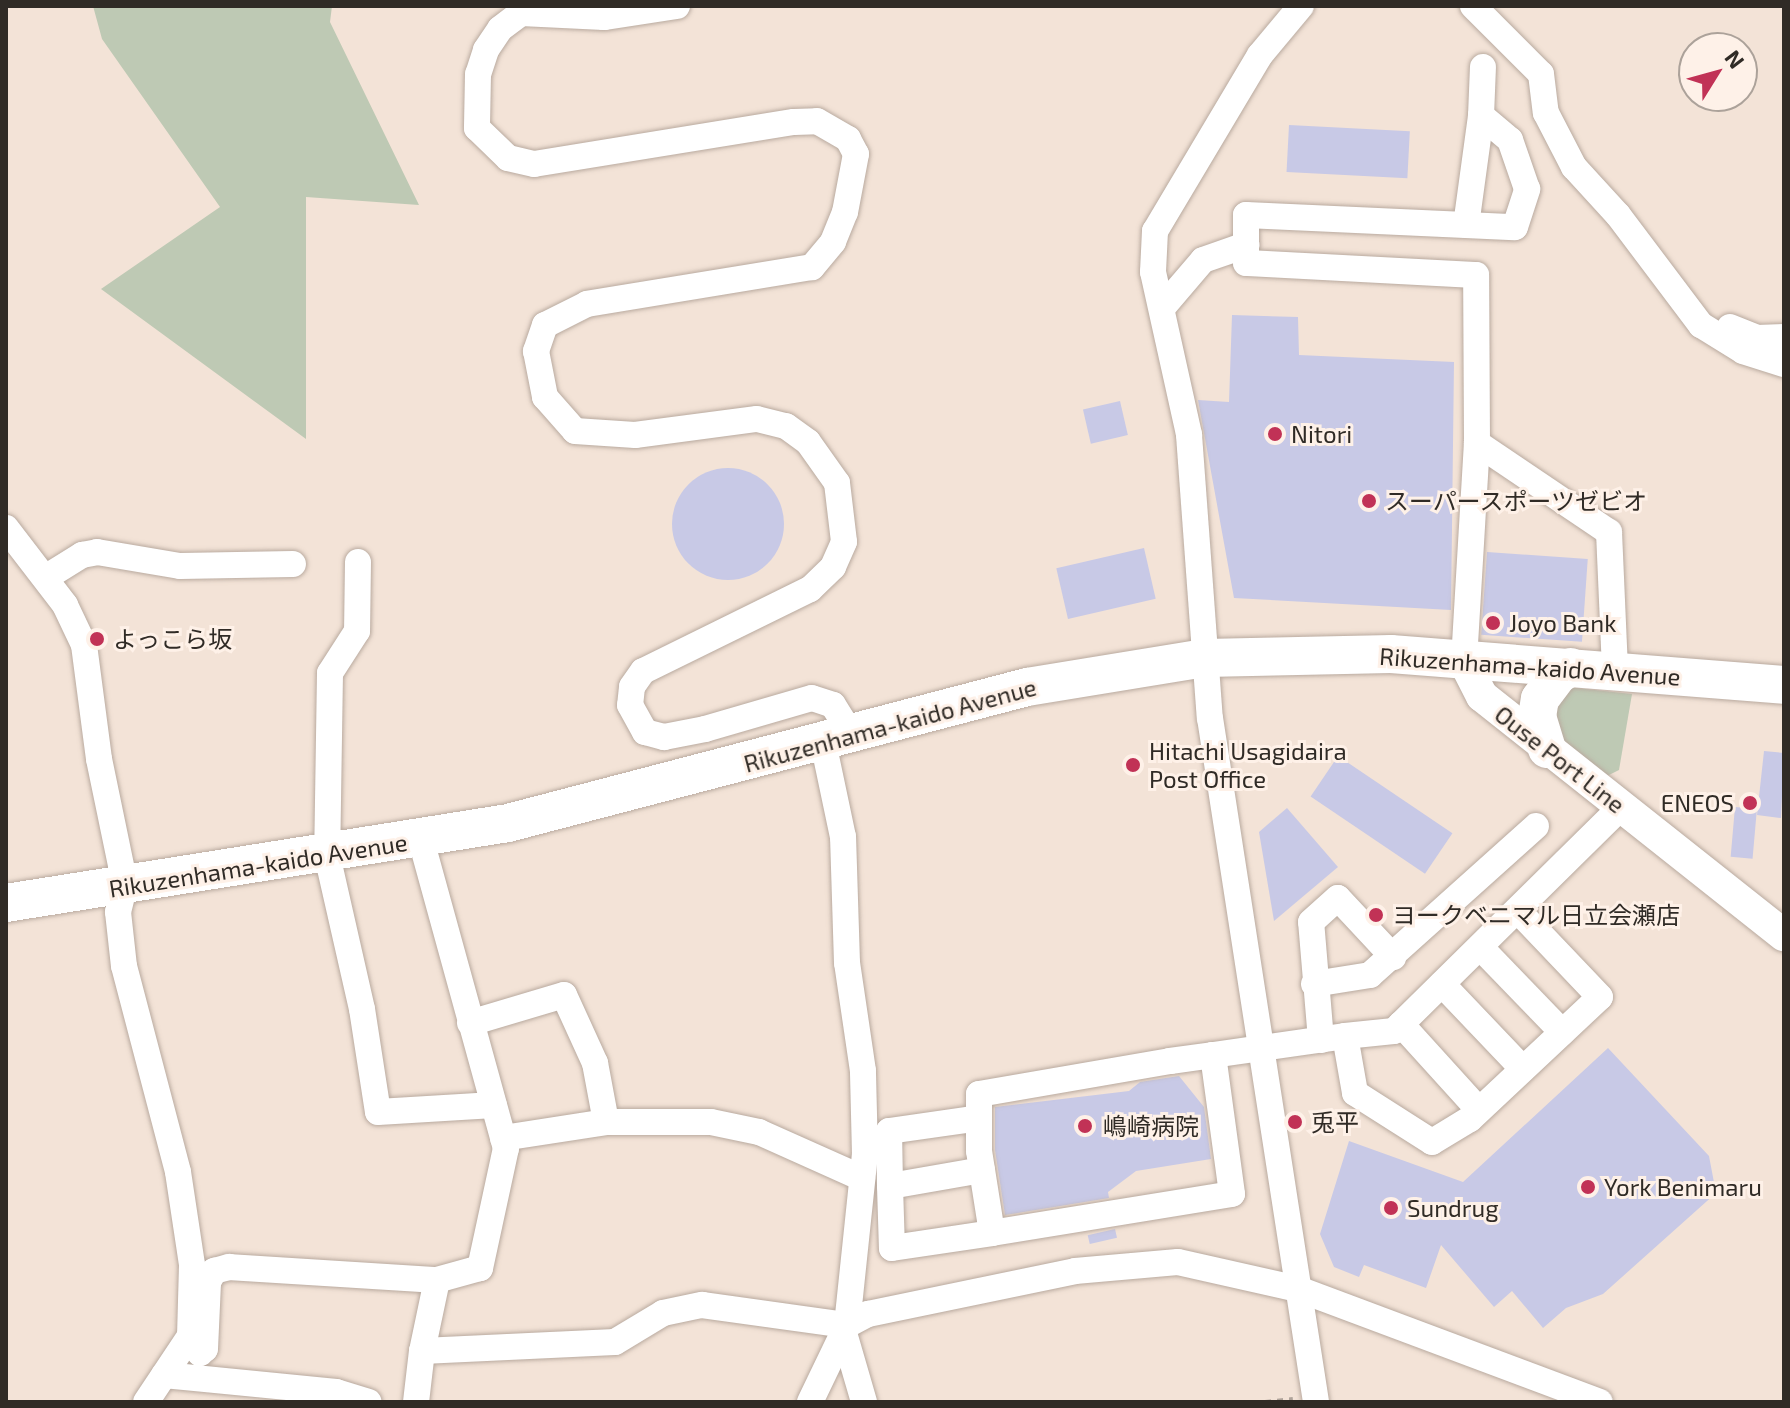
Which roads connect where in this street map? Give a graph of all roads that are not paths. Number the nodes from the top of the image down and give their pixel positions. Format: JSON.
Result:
{"nodes":[{"id":1,"x":677,"y":6,"type":"edge"},
{"id":2,"x":1301,"y":6,"type":"edge"},
{"id":3,"x":1473,"y":6,"type":"edge"},
{"id":4,"x":1483,"y":67,"type":"dead end"},
{"id":5,"x":1481,"y":116,"type":"junction"},
{"id":6,"x":1466,"y":225,"type":"junction"},
{"id":7,"x":1246,"y":245,"type":"junction"},
{"id":8,"x":1162,"y":308,"type":"junction"},
{"id":9,"x":1690,"y":309,"type":"junction"},
{"id":10,"x":1784,"y":337,"type":"edge"},
{"id":11,"x":1784,"y":364,"type":"edge"},
{"id":12,"x":1477,"y":443,"type":"junction"},
{"id":13,"x":6,"y":528,"type":"edge"},
{"id":14,"x":358,"y":562,"type":"dead end"},
{"id":15,"x":293,"y":564,"type":"dead end"},
{"id":16,"x":45,"y":578,"type":"junction"},
{"id":17,"x":1205,"y":658,"type":"junction"},
{"id":18,"x":1464,"y":661,"type":"junction"},
{"id":19,"x":1571,"y":667,"type":"junction"},
{"id":20,"x":1615,"y":672,"type":"junction"},
{"id":21,"x":1784,"y":685,"type":"edge"},
{"id":22,"x":837,"y":738,"type":"junction"},
{"id":23,"x":1547,"y":749,"type":"junction"},
{"id":24,"x":1621,"y":807,"type":"junction"},
{"id":25,"x":1536,"y":826,"type":"dead end"},
{"id":26,"x":421,"y":840,"type":"junction"},
{"id":27,"x":327,"y":855,"type":"junction"},
{"id":28,"x":125,"y":884,"type":"junction"},
{"id":29,"x":6,"y":903,"type":"edge"},
{"id":30,"x":1518,"y":911,"type":"junction"},
{"id":31,"x":1784,"y":935,"type":"edge"},
{"id":32,"x":1481,"y":948,"type":"junction"},
{"id":33,"x":1393,"y":957,"type":"junction"},
{"id":34,"x":1314,"y":984,"type":"junction"},
{"id":35,"x":1442,"y":984,"type":"junction"},
{"id":36,"x":470,"y":1023,"type":"junction"},
{"id":37,"x":1401,"y":1024,"type":"junction"},
{"id":38,"x":1562,"y":1032,"type":"junction"},
{"id":39,"x":1333,"y":1038,"type":"junction"},
{"id":40,"x":1264,"y":1048,"type":"junction"},
{"id":41,"x":1213,"y":1055,"type":"junction"},
{"id":42,"x":1523,"y":1069,"type":"junction"},
{"id":43,"x":494,"y":1105,"type":"junction"},
{"id":44,"x":1479,"y":1110,"type":"junction"},
{"id":45,"x":979,"y":1118,"type":"junction"},
{"id":46,"x":606,"y":1122,"type":"junction"},
{"id":47,"x":503,"y":1138,"type":"junction"},
{"id":48,"x":982,"y":1170,"type":"junction"},
{"id":49,"x":862,"y":1178,"type":"junction"},
{"id":50,"x":890,"y":1186,"type":"junction"},
{"id":51,"x":992,"y":1233,"type":"junction"},
{"id":52,"x":437,"y":1280,"type":"junction"},
{"id":53,"x":1298,"y":1289,"type":"junction"},
{"id":54,"x":846,"y":1329,"type":"junction"},
{"id":55,"x":190,"y":1336,"type":"junction"},
{"id":56,"x":422,"y":1351,"type":"junction"},
{"id":57,"x":164,"y":1375,"type":"junction"},
{"id":58,"x":146,"y":1402,"type":"edge"},
{"id":59,"x":368,"y":1402,"type":"edge"},
{"id":60,"x":416,"y":1402,"type":"edge"},
{"id":61,"x":810,"y":1402,"type":"edge"},
{"id":62,"x":864,"y":1402,"type":"edge"},
{"id":63,"x":1316,"y":1402,"type":"edge"},
{"id":64,"x":1600,"y":1402,"type":"edge"}],
"edges":[{"from":1,"to":22,"type":"street"},
{"from":2,"to":8,"type":"street"},
{"from":3,"to":9,"type":"street"},
{"from":4,"to":5,"type":"street"},
{"from":5,"to":6,"type":"street"},
{"from":5,"to":6,"type":"street"},
{"from":6,"to":7,"type":"street"},
{"from":7,"to":8,"type":"street"},
{"from":7,"to":12,"type":"street"},
{"from":8,"to":17,"type":"street"},
{"from":9,"to":10,"type":"street"},
{"from":9,"to":11,"type":"street"},
{"from":12,"to":18,"type":"street"},
{"from":12,"to":20,"type":"street"},
{"from":13,"to":16,"type":"street"},
{"from":14,"to":27,"type":"street"},
{"from":15,"to":16,"type":"street"},
{"from":16,"to":28,"type":"street"},
{"from":17,"to":18,"type":"highway","name":"Rikuzenhama-kaido Avenue"},
{"from":17,"to":22,"type":"highway","name":"Rikuzenhama-kaido Avenue"},
{"from":17,"to":40,"type":"street"},
{"from":18,"to":19,"type":"highway","name":"Rikuzenhama-kaido Avenue"},
{"from":18,"to":23,"type":"main road","name":"Ouse Port Line"},
{"from":19,"to":20,"type":"highway","name":"Rikuzenhama-kaido Avenue"},
{"from":19,"to":23,"type":"highway"},
{"from":20,"to":21,"type":"highway","name":"Rikuzenhama-kaido Avenue"},
{"from":22,"to":26,"type":"highway","name":"Rikuzenhama-kaido Avenue"},
{"from":22,"to":49,"type":"street"},
{"from":23,"to":24,"type":"main road","name":"Ouse Port Line"},
{"from":24,"to":30,"type":"street"},
{"from":24,"to":31,"type":"main road","name":"Ouse Port Line"},
{"from":25,"to":33,"type":"street"},
{"from":26,"to":27,"type":"highway","name":"Rikuzenhama-kaido Avenue"},
{"from":26,"to":36,"type":"street"},
{"from":27,"to":28,"type":"highway","name":"Rikuzenhama-kaido Avenue"},
{"from":27,"to":43,"type":"street"},
{"from":28,"to":29,"type":"highway","name":"Rikuzenhama-kaido Avenue"},
{"from":28,"to":55,"type":"street"},
{"from":30,"to":32,"type":"street"},
{"from":30,"to":38,"type":"street"},
{"from":32,"to":35,"type":"street"},
{"from":32,"to":38,"type":"street"},
{"from":33,"to":34,"type":"street"},
{"from":33,"to":34,"type":"street"},
{"from":34,"to":39,"type":"street"},
{"from":35,"to":37,"type":"street"},
{"from":35,"to":42,"type":"street"},
{"from":36,"to":43,"type":"street"},
{"from":36,"to":46,"type":"street"},
{"from":37,"to":39,"type":"street"},
{"from":37,"to":44,"type":"street"},
{"from":38,"to":42,"type":"street"},
{"from":39,"to":40,"type":"street"},
{"from":39,"to":44,"type":"street"},
{"from":40,"to":41,"type":"street"},
{"from":40,"to":53,"type":"street"},
{"from":41,"to":45,"type":"street"},
{"from":41,"to":51,"type":"street"},
{"from":42,"to":44,"type":"street"},
{"from":43,"to":47,"type":"street"},
{"from":45,"to":48,"type":"street"},
{"from":45,"to":50,"type":"street"},
{"from":46,"to":47,"type":"street"},
{"from":46,"to":49,"type":"street"},
{"from":47,"to":52,"type":"street"},
{"from":48,"to":50,"type":"street"},
{"from":48,"to":51,"type":"street"},
{"from":49,"to":54,"type":"street"},
{"from":50,"to":51,"type":"street"},
{"from":52,"to":55,"type":"street"},
{"from":52,"to":56,"type":"street"},
{"from":53,"to":54,"type":"street"},
{"from":53,"to":63,"type":"street"},
{"from":53,"to":64,"type":"street"},
{"from":54,"to":56,"type":"street"},
{"from":54,"to":61,"type":"street"},
{"from":54,"to":62,"type":"street"},
{"from":55,"to":57,"type":"street"},
{"from":56,"to":60,"type":"street"},
{"from":57,"to":58,"type":"street"},
{"from":57,"to":59,"type":"street"}]}
